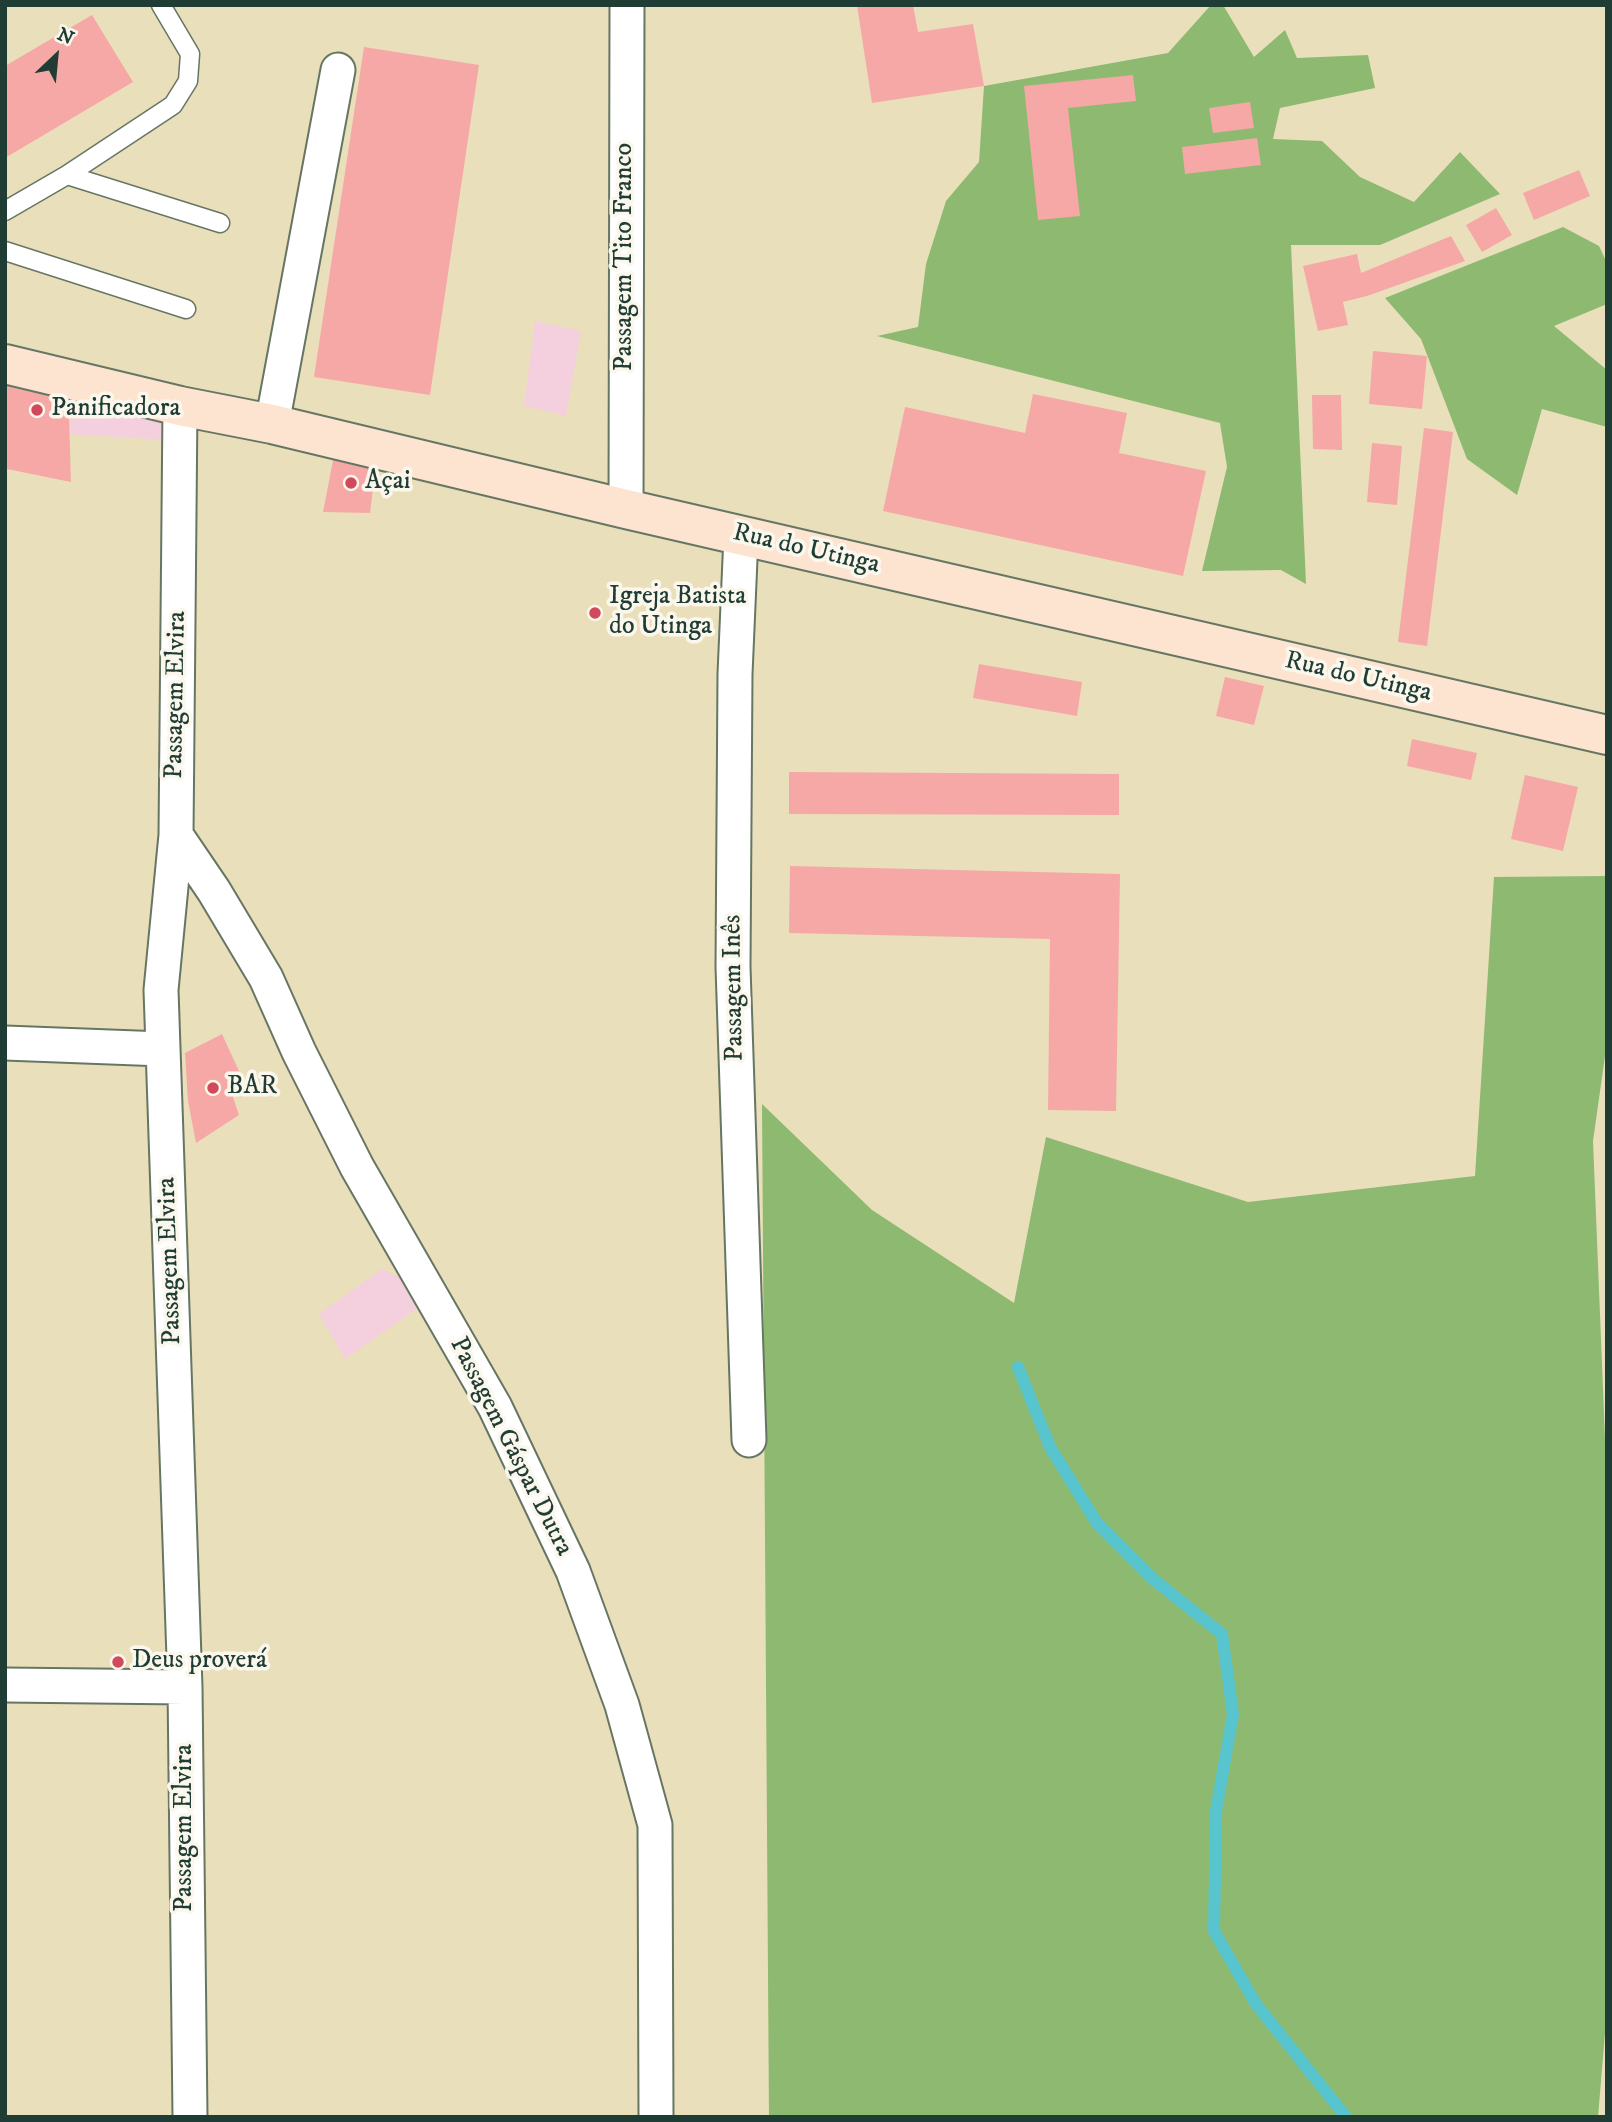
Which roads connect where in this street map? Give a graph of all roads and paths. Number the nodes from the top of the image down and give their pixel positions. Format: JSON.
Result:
{"nodes":[{"id":1,"x":161,"y":5,"type":"edge"},
{"id":2,"x":627,"y":5,"type":"edge"},
{"id":3,"x":338,"y":70,"type":"dead end"},
{"id":4,"x":67,"y":175,"type":"junction"},
{"id":5,"x":5,"y":211,"type":"edge"},
{"id":6,"x":220,"y":223,"type":"dead end"},
{"id":7,"x":5,"y":251,"type":"edge"},
{"id":8,"x":186,"y":309,"type":"dead end"},
{"id":9,"x":5,"y":364,"type":"edge"},
{"id":10,"x":180,"y":406,"type":"junction"},
{"id":11,"x":272,"y":424,"type":"junction"},
{"id":12,"x":626,"y":509,"type":"junction"},
{"id":13,"x":741,"y":536,"type":"junction"},
{"id":14,"x":1607,"y":735,"type":"edge"},
{"id":15,"x":176,"y":835,"type":"junction"},
{"id":16,"x":5,"y":1043,"type":"edge"},
{"id":17,"x":163,"y":1049,"type":"junction"},
{"id":18,"x":749,"y":1440,"type":"dead end"},
{"id":19,"x":5,"y":1685,"type":"edge"},
{"id":20,"x":185,"y":1687,"type":"junction"},
{"id":21,"x":190,"y":2117,"type":"edge"},
{"id":22,"x":656,"y":2117,"type":"edge"}],
"edges":[{"from":1,"to":4,"type":"lane"},
{"from":2,"to":12,"type":"street","name":"Passagem Tito Franco"},
{"from":3,"to":11,"type":"street"},
{"from":4,"to":5,"type":"lane"},
{"from":4,"to":6,"type":"lane"},
{"from":7,"to":8,"type":"lane"},
{"from":9,"to":10,"type":"street","name":"Rua do Utinga"},
{"from":10,"to":11,"type":"street","name":"Rua do Utinga"},
{"from":10,"to":15,"type":"street","name":"Passagem Elvira"},
{"from":11,"to":12,"type":"street","name":"Rua do Utinga"},
{"from":12,"to":13,"type":"street","name":"Rua do Utinga"},
{"from":13,"to":14,"type":"street","name":"Rua do Utinga"},
{"from":13,"to":18,"type":"street","name":"Passagem Inês"},
{"from":15,"to":17,"type":"street","name":"Passagem Elvira"},
{"from":15,"to":22,"type":"street","name":"Passagem Gáspar Dutra"},
{"from":16,"to":17,"type":"street"},
{"from":17,"to":20,"type":"street","name":"Passagem Elvira"},
{"from":19,"to":20,"type":"street"},
{"from":20,"to":21,"type":"street","name":"Passagem Elvira"}]}
